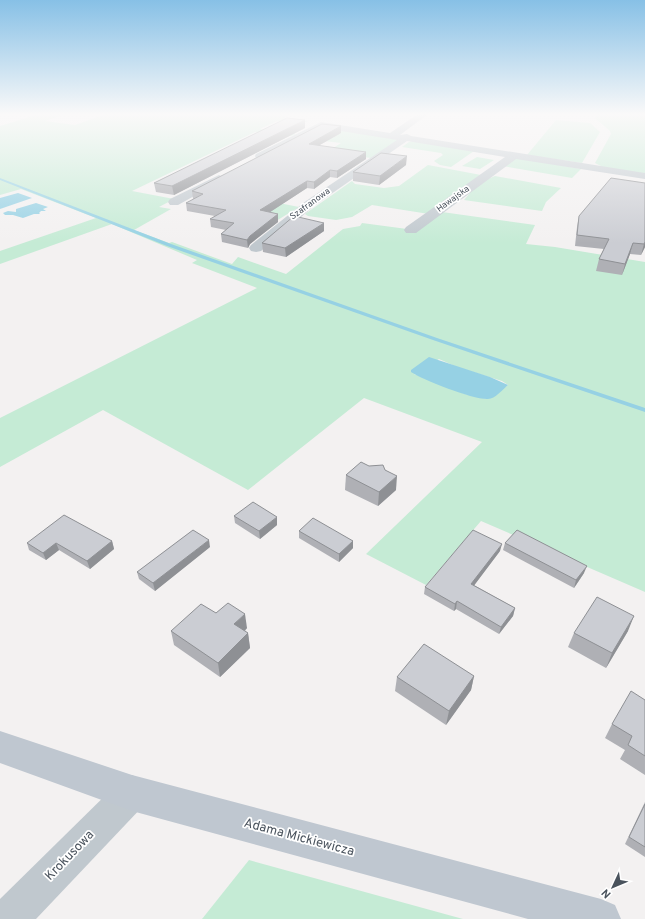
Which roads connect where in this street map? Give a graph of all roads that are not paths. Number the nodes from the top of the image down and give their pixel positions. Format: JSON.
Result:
{"nodes":[{"id":1,"x":260,"y":157,"type":"edge"},
{"id":2,"x":378,"y":157,"type":"edge"},
{"id":3,"x":511,"y":157,"type":"edge"},
{"id":4,"x":526,"y":157,"type":"edge"},
{"id":5,"x":250,"y":162,"type":"edge"},
{"id":6,"x":229,"y":173,"type":"edge"},
{"id":7,"x":645,"y":176,"type":"edge"},
{"id":8,"x":174,"y":202,"type":"dead end"},
{"id":9,"x":411,"y":230,"type":"dead end"},
{"id":10,"x":256,"y":248,"type":"dead end"},
{"id":11,"x":0,"y":747,"type":"edge"},
{"id":12,"x":132,"y":793,"type":"junction"},
{"id":13,"x":8,"y":919,"type":"edge"},
{"id":14,"x":601,"y":919,"type":"edge"}],
"edges":[{"from":1,"to":5,"type":"street"},
{"from":2,"to":10,"type":"street","name":"Szafranowa"},
{"from":3,"to":9,"type":"street","name":"Hawajska"},
{"from":4,"to":7,"type":"street"},
{"from":6,"to":8,"type":"street"},
{"from":11,"to":12,"type":"street","name":"Adama Mickiewicza"},
{"from":12,"to":13,"type":"street","name":"Krokusowa"},
{"from":12,"to":14,"type":"street","name":"Adama Mickiewicza"}]}
